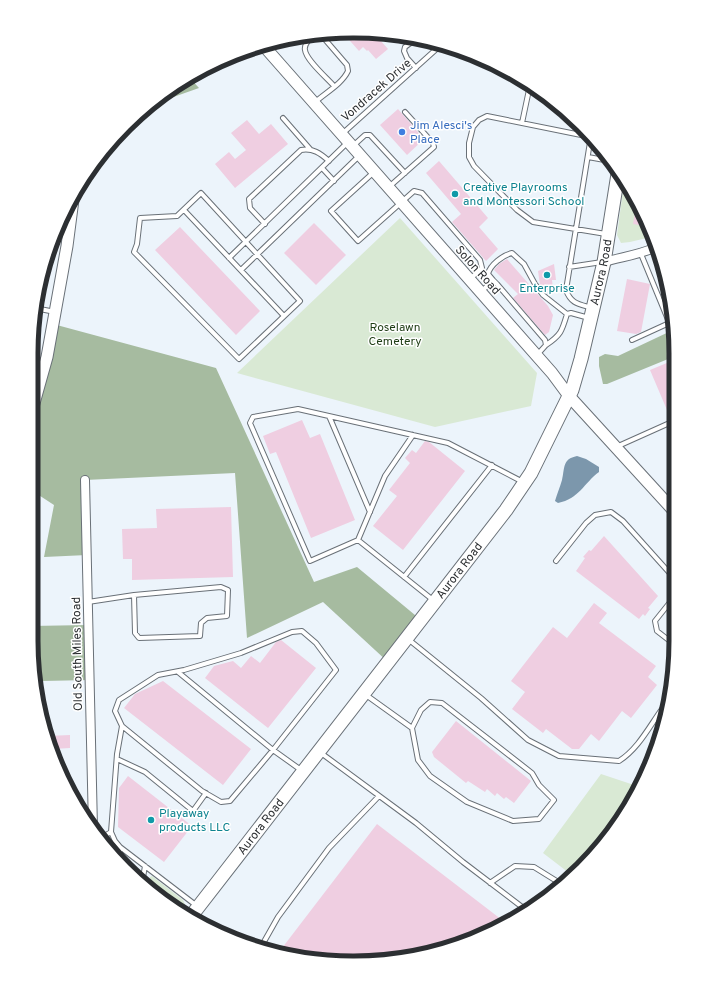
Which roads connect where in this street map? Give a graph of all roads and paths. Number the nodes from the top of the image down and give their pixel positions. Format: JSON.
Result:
{"nodes":[{"id":1,"x":325,"y":40,"type":"edge"},
{"id":2,"x":307,"y":42,"type":"edge"},
{"id":3,"x":410,"y":43,"type":"edge"},
{"id":4,"x":436,"y":49,"type":"edge"},
{"id":5,"x":270,"y":50,"type":"edge"},
{"id":6,"x":416,"y":68,"type":"junction"},
{"id":7,"x":334,"y":86,"type":"junction"},
{"id":8,"x":529,"y":91,"type":"edge"},
{"id":9,"x":314,"y":103,"type":"junction"},
{"id":10,"x":405,"y":112,"type":"dead end"},
{"id":11,"x":283,"y":118,"type":"dead end"},
{"id":12,"x":522,"y":123,"type":"junction"},
{"id":13,"x":582,"y":135,"type":"edge"},
{"id":14,"x":347,"y":141,"type":"junction"},
{"id":15,"x":590,"y":144,"type":"edge"},
{"id":16,"x":310,"y":149,"type":"junction"},
{"id":17,"x":359,"y":156,"type":"junction"},
{"id":18,"x":588,"y":157,"type":"junction"},
{"id":19,"x":329,"y":161,"type":"junction"},
{"id":20,"x":604,"y":161,"type":"edge"},
{"id":21,"x":322,"y":168,"type":"junction"},
{"id":22,"x":374,"y":171,"type":"junction"},
{"id":23,"x":405,"y":173,"type":"junction"},
{"id":24,"x":617,"y":180,"type":"edge"},
{"id":25,"x":334,"y":181,"type":"junction"},
{"id":26,"x":388,"y":188,"type":"junction"},
{"id":27,"x":401,"y":202,"type":"junction"},
{"id":28,"x":184,"y":210,"type":"junction"},
{"id":29,"x":71,"y":214,"type":"edge"},
{"id":30,"x":265,"y":224,"type":"junction"},
{"id":31,"x":576,"y":230,"type":"junction"},
{"id":32,"x":608,"y":234,"type":"junction"},
{"id":33,"x":246,"y":242,"type":"junction"},
{"id":34,"x":651,"y":249,"type":"edge"},
{"id":35,"x":258,"y":254,"type":"junction"},
{"id":36,"x":641,"y":254,"type":"junction"},
{"id":37,"x":229,"y":258,"type":"junction"},
{"id":38,"x":604,"y":262,"type":"junction"},
{"id":39,"x":569,"y":267,"type":"junction"},
{"id":40,"x":241,"y":270,"type":"junction"},
{"id":41,"x":469,"y":280,"type":"junction"},
{"id":42,"x":493,"y":280,"type":"junction"},
{"id":43,"x":480,"y":292,"type":"junction"},
{"id":44,"x":41,"y":309,"type":"edge"},
{"id":45,"x":56,"y":312,"type":"junction"},
{"id":46,"x":592,"y":313,"type":"junction"},
{"id":47,"x":567,"y":314,"type":"junction"},
{"id":48,"x":284,"y":316,"type":"junction"},
{"id":49,"x":666,"y":316,"type":"edge"},
{"id":50,"x":667,"y":324,"type":"edge"},
{"id":51,"x":632,"y":340,"type":"dead end"},
{"id":52,"x":546,"y":345,"type":"junction"},
{"id":53,"x":537,"y":356,"type":"junction"},
{"id":54,"x":38,"y":389,"type":"edge"},
{"id":55,"x":569,"y":396,"type":"junction"},
{"id":56,"x":329,"y":416,"type":"junction"},
{"id":57,"x":669,"y":423,"type":"edge"},
{"id":58,"x":413,"y":435,"type":"junction"},
{"id":59,"x":616,"y":447,"type":"junction"},
{"id":60,"x":492,"y":465,"type":"junction"},
{"id":61,"x":85,"y":480,"type":"dead end"},
{"id":62,"x":524,"y":483,"type":"junction"},
{"id":63,"x":669,"y":498,"type":"edge"},
{"id":64,"x":370,"y":512,"type":"junction"},
{"id":65,"x":358,"y":540,"type":"junction"},
{"id":66,"x":556,"y":561,"type":"dead end"},
{"id":67,"x":669,"y":572,"type":"edge"},
{"id":68,"x":404,"y":577,"type":"junction"},
{"id":69,"x":134,"y":595,"type":"junction"},
{"id":70,"x":88,"y":602,"type":"junction"},
{"id":71,"x":435,"y":602,"type":"junction"},
{"id":72,"x":669,"y":604,"type":"edge"},
{"id":73,"x":407,"y":638,"type":"junction"},
{"id":74,"x":669,"y":640,"type":"edge"},
{"id":75,"x":178,"y":672,"type":"junction"},
{"id":76,"x":364,"y":694,"type":"junction"},
{"id":77,"x":661,"y":711,"type":"edge"},
{"id":78,"x":122,"y":726,"type":"junction"},
{"id":79,"x":412,"y":728,"type":"junction"},
{"id":80,"x":273,"y":750,"type":"junction"},
{"id":81,"x":319,"y":751,"type":"junction"},
{"id":82,"x":117,"y":759,"type":"junction"},
{"id":83,"x":303,"y":772,"type":"junction"},
{"id":84,"x":206,"y":793,"type":"junction"},
{"id":85,"x":379,"y":796,"type":"junction"},
{"id":86,"x":93,"y":819,"type":"edge"},
{"id":87,"x":111,"y":832,"type":"junction"},
{"id":88,"x":105,"y":836,"type":"edge"},
{"id":89,"x":120,"y":847,"type":"junction"},
{"id":90,"x":120,"y":853,"type":"edge"},
{"id":91,"x":145,"y":866,"type":"junction"},
{"id":92,"x":143,"y":876,"type":"edge"},
{"id":93,"x":558,"y":882,"type":"edge"},
{"id":94,"x":490,"y":883,"type":"junction"},
{"id":95,"x":522,"y":907,"type":"edge"},
{"id":96,"x":196,"y":911,"type":"edge"},
{"id":97,"x":263,"y":942,"type":"edge"}],
"edges":[{"from":1,"to":7,"type":"lane"},
{"from":2,"to":7,"type":"lane"},
{"from":3,"to":6,"type":"lane"},
{"from":4,"to":6,"type":"lane","name":"Vondracek Drive"},
{"from":5,"to":9,"type":"street","name":"Solon Road"},
{"from":6,"to":14,"type":"lane","name":"Vondracek Drive"},
{"from":7,"to":9,"type":"lane"},
{"from":8,"to":12,"type":"lane"},
{"from":9,"to":14,"type":"street","name":"Solon Road"},
{"from":10,"to":23,"type":"lane"},
{"from":11,"to":16,"type":"lane"},
{"from":12,"to":13,"type":"lane"},
{"from":12,"to":31,"type":"lane"},
{"from":14,"to":17,"type":"street","name":"Solon Road"},
{"from":14,"to":19,"type":"lane"},
{"from":14,"to":23,"type":"lane"},
{"from":15,"to":18,"type":"lane"},
{"from":16,"to":19,"type":"lane"},
{"from":16,"to":30,"type":"lane"},
{"from":17,"to":22,"type":"street","name":"Solon Road"},
{"from":17,"to":25,"type":"lane"},
{"from":18,"to":20,"type":"lane"},
{"from":18,"to":31,"type":"lane"},
{"from":19,"to":21,"type":"lane"},
{"from":21,"to":25,"type":"lane"},
{"from":21,"to":30,"type":"lane"},
{"from":22,"to":26,"type":"street","name":"Solon Road"},
{"from":22,"to":27,"type":"lane"},
{"from":23,"to":26,"type":"lane"},
{"from":24,"to":32,"type":"main road","name":"Aurora Road"},
{"from":25,"to":35,"type":"lane"},
{"from":26,"to":27,"type":"street","name":"Solon Road"},
{"from":27,"to":41,"type":"street","name":"Solon Road"},
{"from":27,"to":41,"type":"lane"},
{"from":28,"to":33,"type":"lane"},
{"from":28,"to":37,"type":"lane"},
{"from":28,"to":48,"type":"lane"},
{"from":29,"to":45,"type":"street"},
{"from":30,"to":33,"type":"lane"},
{"from":31,"to":32,"type":"lane"},
{"from":31,"to":39,"type":"lane"},
{"from":32,"to":38,"type":"main road","name":"Aurora Road"},
{"from":33,"to":35,"type":"lane"},
{"from":33,"to":37,"type":"lane"},
{"from":34,"to":36,"type":"street"},
{"from":35,"to":40,"type":"lane"},
{"from":35,"to":48,"type":"lane"},
{"from":36,"to":38,"type":"street"},
{"from":36,"to":49,"type":"lane"},
{"from":37,"to":40,"type":"lane"},
{"from":38,"to":39,"type":"lane"},
{"from":38,"to":46,"type":"main road","name":"Aurora Road"},
{"from":39,"to":46,"type":"lane"},
{"from":40,"to":48,"type":"lane"},
{"from":41,"to":43,"type":"street","name":"Solon Road"},
{"from":42,"to":43,"type":"lane"},
{"from":42,"to":47,"type":"lane"},
{"from":42,"to":52,"type":"lane"},
{"from":43,"to":53,"type":"street","name":"Solon Road"},
{"from":44,"to":45,"type":"lane"},
{"from":45,"to":54,"type":"street"},
{"from":46,"to":47,"type":"lane"},
{"from":46,"to":55,"type":"main road","name":"Aurora Road"},
{"from":47,"to":52,"type":"lane"},
{"from":50,"to":51,"type":"lane"},
{"from":52,"to":53,"type":"lane"},
{"from":53,"to":55,"type":"street","name":"Solon Road"},
{"from":55,"to":59,"type":"street","name":"Solon Road"},
{"from":55,"to":62,"type":"main road","name":"Aurora Road"},
{"from":56,"to":58,"type":"lane"},
{"from":56,"to":64,"type":"lane"},
{"from":56,"to":65,"type":"lane"},
{"from":57,"to":59,"type":"lane"},
{"from":58,"to":60,"type":"lane"},
{"from":58,"to":64,"type":"lane"},
{"from":59,"to":63,"type":"street","name":"Solon Road"},
{"from":60,"to":62,"type":"lane"},
{"from":60,"to":68,"type":"lane"},
{"from":61,"to":70,"type":"street","name":"Old South Miles Road"},
{"from":62,"to":71,"type":"main road","name":"Aurora Road"},
{"from":64,"to":65,"type":"lane"},
{"from":65,"to":68,"type":"lane"},
{"from":66,"to":67,"type":"lane"},
{"from":68,"to":71,"type":"lane"},
{"from":69,"to":69,"type":"lane"},
{"from":69,"to":70,"type":"lane"},
{"from":70,"to":86,"type":"street","name":"Old South Miles Road"},
{"from":71,"to":73,"type":"main road","name":"Aurora Road"},
{"from":72,"to":74,"type":"lane"},
{"from":73,"to":76,"type":"main road","name":"Aurora Road"},
{"from":73,"to":77,"type":"lane"},
{"from":75,"to":78,"type":"lane"},
{"from":75,"to":80,"type":"lane"},
{"from":75,"to":80,"type":"lane"},
{"from":76,"to":79,"type":"lane"},
{"from":76,"to":81,"type":"main road","name":"Aurora Road"},
{"from":78,"to":82,"type":"lane"},
{"from":78,"to":84,"type":"lane"},
{"from":79,"to":79,"type":"lane"},
{"from":80,"to":83,"type":"lane"},
{"from":80,"to":84,"type":"lane"},
{"from":81,"to":83,"type":"main road","name":"Aurora Road"},
{"from":81,"to":85,"type":"lane"},
{"from":82,"to":84,"type":"lane"},
{"from":82,"to":87,"type":"lane"},
{"from":83,"to":96,"type":"main road","name":"Aurora Road"},
{"from":85,"to":94,"type":"lane"},
{"from":85,"to":97,"type":"lane"},
{"from":87,"to":88,"type":"lane"},
{"from":87,"to":89,"type":"lane"},
{"from":89,"to":90,"type":"lane"},
{"from":89,"to":91,"type":"lane"},
{"from":91,"to":92,"type":"lane"},
{"from":91,"to":96,"type":"lane"},
{"from":93,"to":94,"type":"lane"},
{"from":94,"to":95,"type":"lane"}]}
